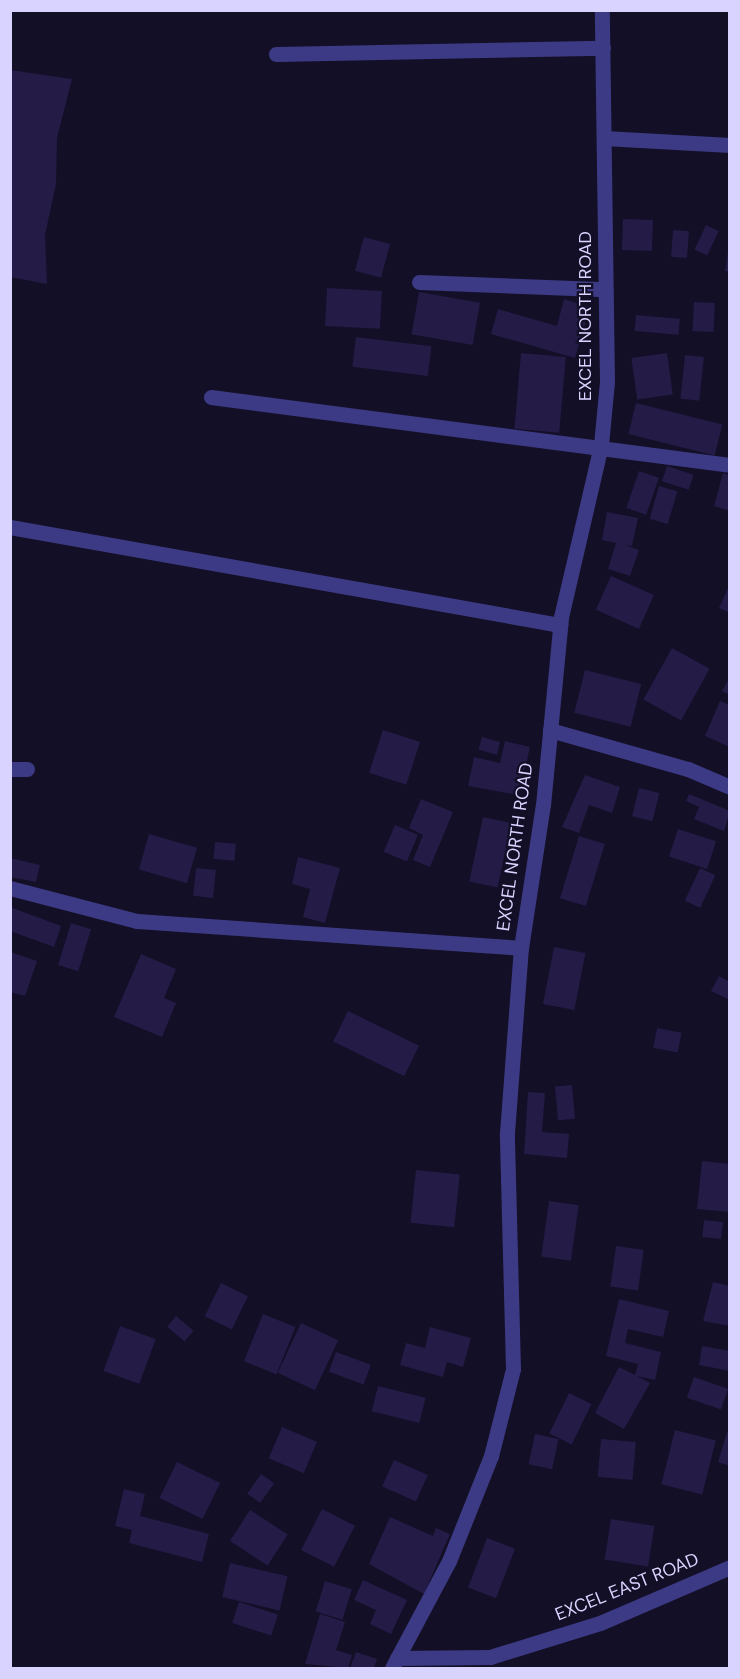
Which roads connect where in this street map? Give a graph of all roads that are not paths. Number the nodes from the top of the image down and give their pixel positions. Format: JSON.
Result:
{"nodes":[{"id":1,"x":602,"y":10,"type":"edge"},
{"id":2,"x":603,"y":48,"type":"junction"},
{"id":3,"x":276,"y":54,"type":"dead end"},
{"id":4,"x":604,"y":138,"type":"junction"},
{"id":5,"x":729,"y":145,"type":"edge"},
{"id":6,"x":419,"y":282,"type":"dead end"},
{"id":7,"x":605,"y":289,"type":"junction"},
{"id":8,"x":211,"y":397,"type":"dead end"},
{"id":9,"x":601,"y":446,"type":"junction"},
{"id":10,"x":729,"y":465,"type":"edge"},
{"id":11,"x":10,"y":527,"type":"edge"},
{"id":12,"x":560,"y":625,"type":"junction"},
{"id":13,"x":550,"y":730,"type":"junction"},
{"id":14,"x":10,"y":769,"type":"edge"},
{"id":15,"x":27,"y":769,"type":"dead end"},
{"id":16,"x":729,"y":786,"type":"edge"},
{"id":17,"x":10,"y":888,"type":"edge"},
{"id":18,"x":521,"y":948,"type":"junction"},
{"id":19,"x":729,"y":1568,"type":"edge"},
{"id":20,"x":394,"y":1663,"type":"edge"}],
"edges":[{"from":1,"to":2,"type":"street","name":"EXCEL NORTH ROAD"},
{"from":2,"to":3,"type":"street"},
{"from":2,"to":4,"type":"street","name":"EXCEL NORTH ROAD"},
{"from":4,"to":5,"type":"street"},
{"from":4,"to":7,"type":"street","name":"EXCEL NORTH ROAD"},
{"from":6,"to":7,"type":"street"},
{"from":7,"to":9,"type":"street","name":"EXCEL NORTH ROAD"},
{"from":8,"to":9,"type":"street"},
{"from":9,"to":10,"type":"street"},
{"from":9,"to":12,"type":"street","name":"EXCEL NORTH ROAD"},
{"from":11,"to":12,"type":"street"},
{"from":12,"to":13,"type":"street","name":"EXCEL NORTH ROAD"},
{"from":13,"to":16,"type":"street"},
{"from":13,"to":18,"type":"street","name":"EXCEL NORTH ROAD"},
{"from":14,"to":15,"type":"street"},
{"from":17,"to":18,"type":"street"},
{"from":18,"to":20,"type":"street","name":"EXCEL NORTH ROAD"},
{"from":19,"to":20,"type":"street","name":"EXCEL EAST ROAD"}]}
